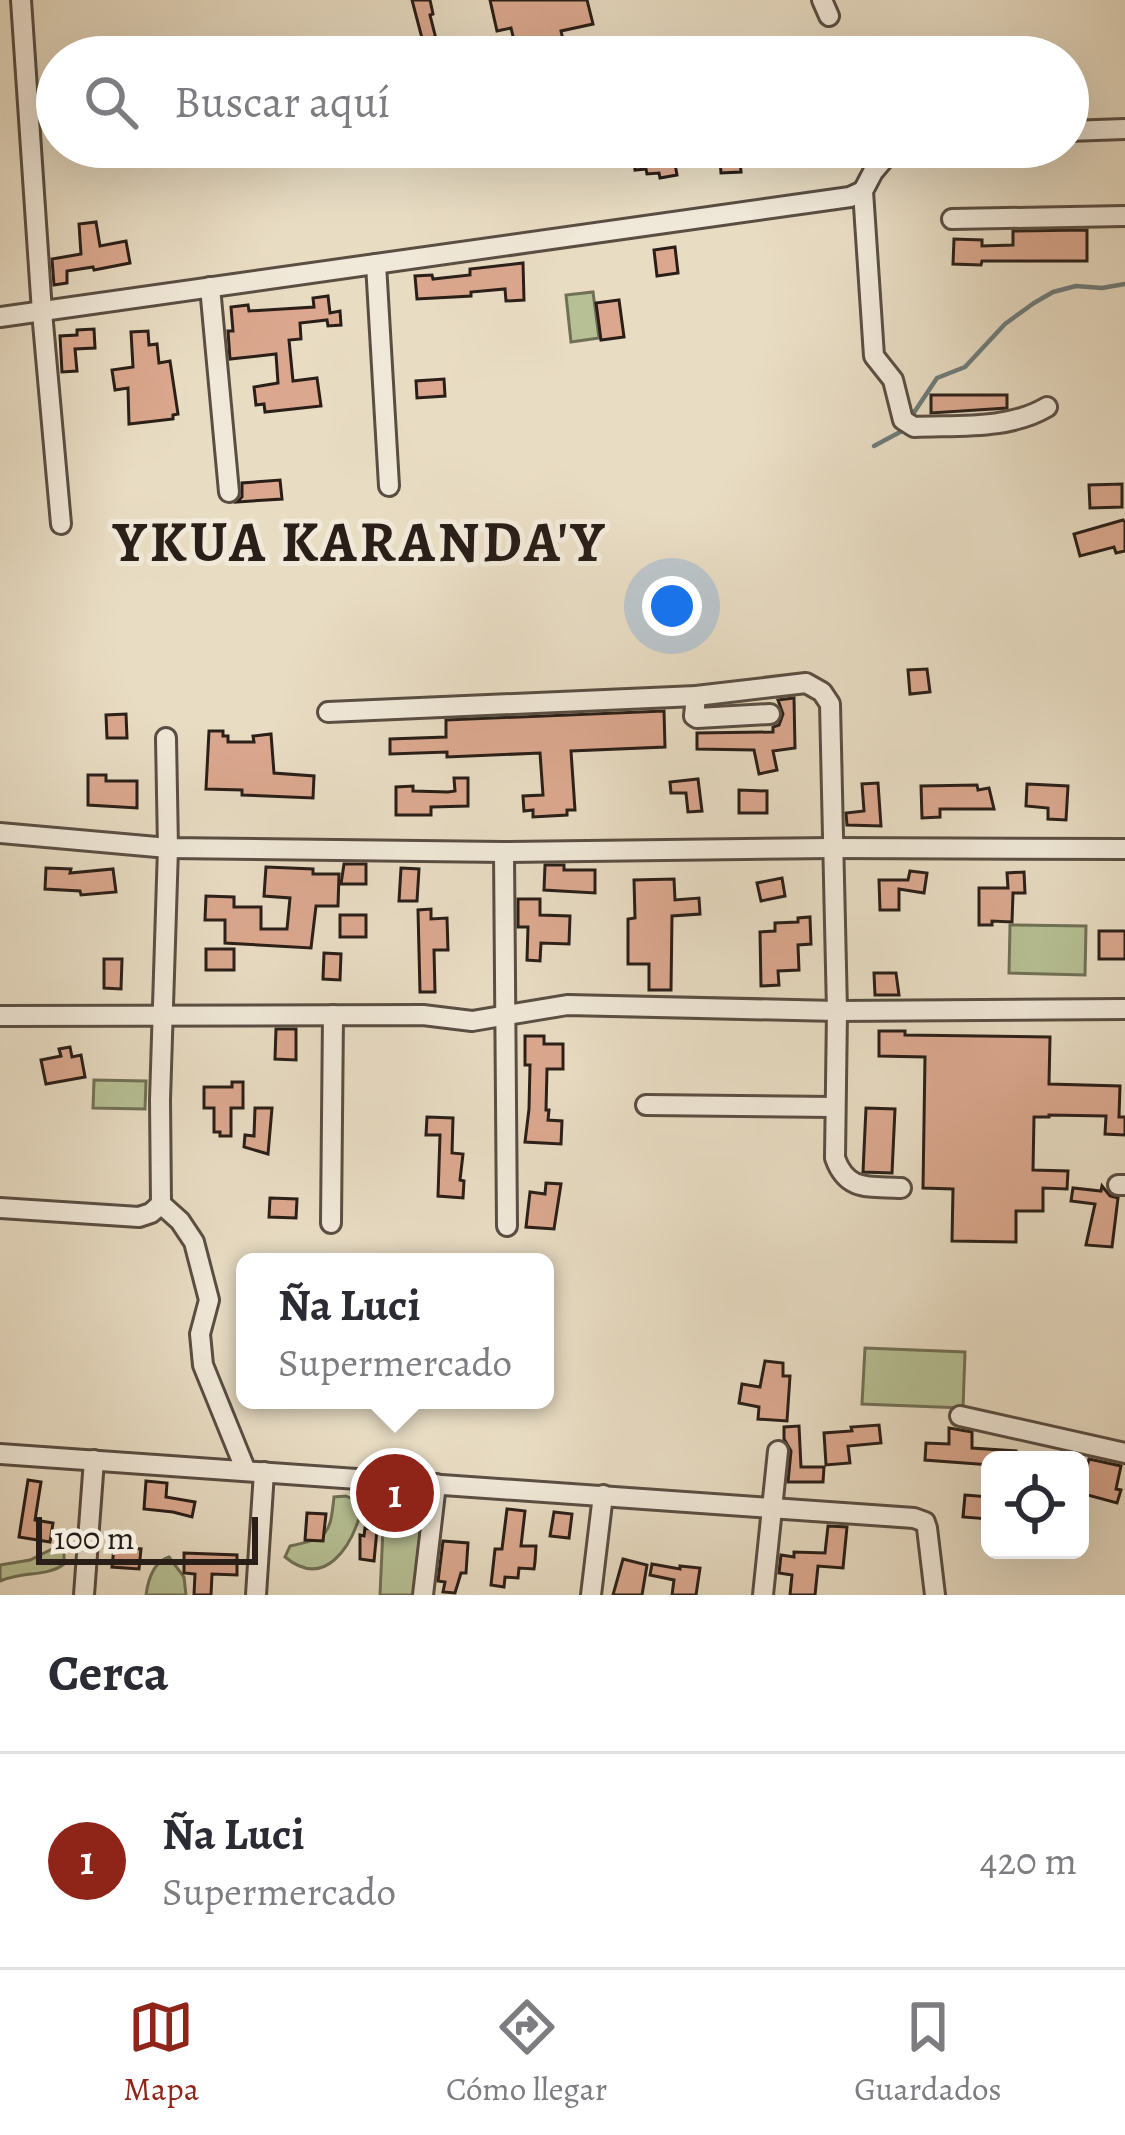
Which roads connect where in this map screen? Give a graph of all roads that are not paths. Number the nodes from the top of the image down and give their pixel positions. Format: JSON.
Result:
{"nodes":[{"id":1,"x":21,"y":0,"type":"edge"},
{"id":2,"x":1125,"y":129,"type":"edge"},
{"id":3,"x":1089,"y":130,"type":"edge"},
{"id":4,"x":876,"y":168,"type":"edge"},
{"id":5,"x":863,"y":191,"type":"junction"},
{"id":6,"x":1125,"y":215,"type":"edge"},
{"id":7,"x":952,"y":219,"type":"dead end"},
{"id":8,"x":376,"y":264,"type":"junction"},
{"id":9,"x":210,"y":287,"type":"junction"},
{"id":10,"x":42,"y":312,"type":"junction"},
{"id":11,"x":0,"y":317,"type":"edge"},
{"id":12,"x":1047,"y":407,"type":"dead end"},
{"id":13,"x":389,"y":486,"type":"dead end"},
{"id":14,"x":229,"y":493,"type":"dead end"},
{"id":15,"x":62,"y":524,"type":"dead end"},
{"id":16,"x":696,"y":696,"type":"junction"},
{"id":17,"x":328,"y":712,"type":"dead end"},
{"id":18,"x":770,"y":714,"type":"dead end"},
{"id":19,"x":166,"y":738,"type":"dead end"},
{"id":20,"x":0,"y":833,"type":"edge"},
{"id":21,"x":168,"y":848,"type":"junction"},
{"id":22,"x":832,"y":848,"type":"junction"},
{"id":23,"x":1125,"y":849,"type":"edge"},
{"id":24,"x":504,"y":852,"type":"junction"},
{"id":25,"x":1125,"y":1009,"type":"edge"},
{"id":26,"x":837,"y":1011,"type":"junction"},
{"id":27,"x":163,"y":1014,"type":"junction"},
{"id":28,"x":333,"y":1015,"type":"junction"},
{"id":29,"x":0,"y":1016,"type":"edge"},
{"id":30,"x":507,"y":1016,"type":"junction"},
{"id":31,"x":646,"y":1105,"type":"dead end"},
{"id":32,"x":834,"y":1107,"type":"junction"},
{"id":33,"x":901,"y":1189,"type":"dead end"},
{"id":34,"x":161,"y":1204,"type":"junction"},
{"id":35,"x":0,"y":1208,"type":"edge"},
{"id":36,"x":331,"y":1223,"type":"dead end"},
{"id":37,"x":507,"y":1226,"type":"dead end"},
{"id":38,"x":960,"y":1416,"type":"dead end"},
{"id":39,"x":778,"y":1451,"type":"dead end"},
{"id":40,"x":1125,"y":1453,"type":"edge"},
{"id":41,"x":0,"y":1454,"type":"edge"},
{"id":42,"x":94,"y":1460,"type":"junction"},
{"id":43,"x":255,"y":1472,"type":"junction"},
{"id":44,"x":436,"y":1484,"type":"junction"},
{"id":45,"x":603,"y":1496,"type":"junction"},
{"id":46,"x":773,"y":1507,"type":"junction"},
{"id":47,"x":84,"y":1595,"type":"edge"},
{"id":48,"x":256,"y":1595,"type":"edge"},
{"id":49,"x":423,"y":1595,"type":"edge"},
{"id":50,"x":591,"y":1595,"type":"edge"},
{"id":51,"x":763,"y":1595,"type":"edge"},
{"id":52,"x":935,"y":1595,"type":"edge"}],
"edges":[{"from":1,"to":10,"type":"street"},
{"from":2,"to":3,"type":"street"},
{"from":4,"to":5,"type":"street"},
{"from":5,"to":8,"type":"street"},
{"from":5,"to":12,"type":"street"},
{"from":6,"to":7,"type":"street"},
{"from":8,"to":9,"type":"street"},
{"from":8,"to":13,"type":"street"},
{"from":9,"to":10,"type":"street"},
{"from":9,"to":14,"type":"street"},
{"from":10,"to":11,"type":"street"},
{"from":10,"to":15,"type":"street"},
{"from":16,"to":17,"type":"street"},
{"from":16,"to":18,"type":"street"},
{"from":16,"to":22,"type":"street"},
{"from":19,"to":21,"type":"street"},
{"from":20,"to":21,"type":"street"},
{"from":21,"to":24,"type":"street"},
{"from":21,"to":27,"type":"street"},
{"from":22,"to":23,"type":"street"},
{"from":22,"to":24,"type":"street"},
{"from":22,"to":26,"type":"street"},
{"from":24,"to":30,"type":"street"},
{"from":25,"to":26,"type":"street"},
{"from":26,"to":30,"type":"street"},
{"from":26,"to":32,"type":"street"},
{"from":27,"to":28,"type":"street"},
{"from":27,"to":29,"type":"street"},
{"from":27,"to":34,"type":"street"},
{"from":28,"to":30,"type":"street"},
{"from":28,"to":36,"type":"street"},
{"from":30,"to":37,"type":"street"},
{"from":31,"to":32,"type":"street"},
{"from":32,"to":33,"type":"street"},
{"from":34,"to":35,"type":"street"},
{"from":34,"to":43,"type":"street"},
{"from":38,"to":40,"type":"street"},
{"from":39,"to":46,"type":"street"},
{"from":41,"to":42,"type":"street"},
{"from":42,"to":43,"type":"street"},
{"from":42,"to":47,"type":"street"},
{"from":43,"to":44,"type":"street"},
{"from":43,"to":48,"type":"street"},
{"from":44,"to":45,"type":"street"},
{"from":44,"to":49,"type":"street"},
{"from":45,"to":46,"type":"street"},
{"from":45,"to":50,"type":"street"},
{"from":46,"to":51,"type":"street"},
{"from":46,"to":52,"type":"street"}]}
